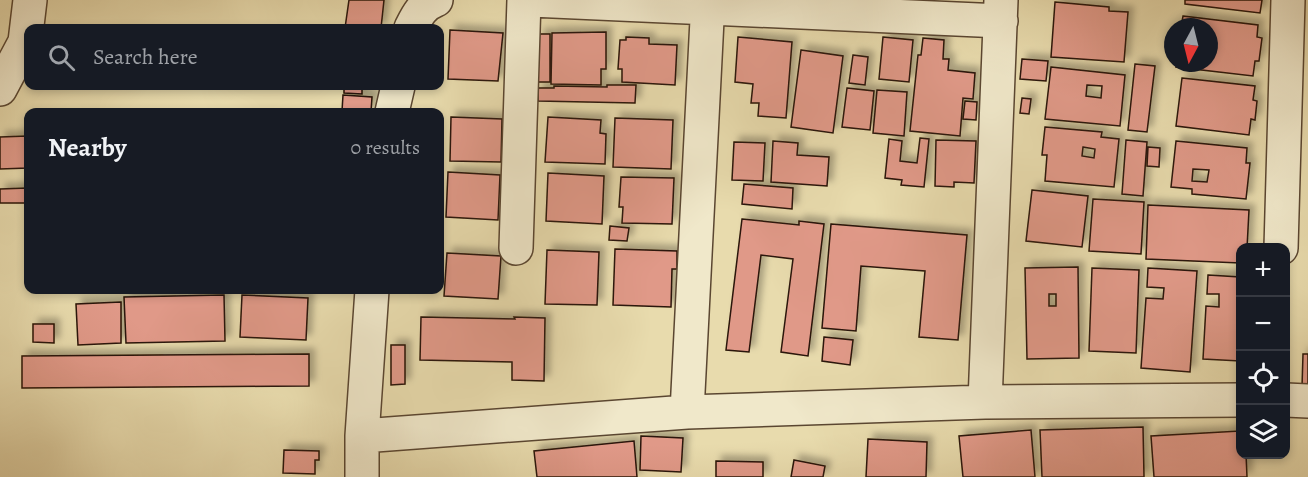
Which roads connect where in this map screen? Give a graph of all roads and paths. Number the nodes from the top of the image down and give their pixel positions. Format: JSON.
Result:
{"nodes":[{"id":1,"x":30,"y":0,"type":"edge"},
{"id":2,"x":436,"y":0,"type":"edge"},
{"id":3,"x":524,"y":0,"type":"edge"},
{"id":4,"x":531,"y":0,"type":"edge"},
{"id":5,"x":1288,"y":0,"type":"edge"},
{"id":6,"x":708,"y":3,"type":"edge"},
{"id":7,"x":1001,"y":10,"type":"edge"},
{"id":8,"x":27,"y":24,"type":"edge"},
{"id":9,"x":413,"y":24,"type":"edge"},
{"id":10,"x":24,"y":44,"type":"edge"},
{"id":11,"x":0,"y":89,"type":"edge"},
{"id":12,"x":397,"y":90,"type":"edge"},
{"id":13,"x":393,"y":108,"type":"edge"},
{"id":14,"x":1281,"y":243,"type":"edge"},
{"id":15,"x":516,"y":248,"type":"dead end"},
{"id":16,"x":372,"y":294,"type":"edge"},
{"id":17,"x":1236,"y":400,"type":"edge"},
{"id":18,"x":1290,"y":400,"type":"edge"},
{"id":19,"x":1308,"y":401,"type":"edge"},
{"id":20,"x":985,"y":402,"type":"junction"},
{"id":21,"x":687,"y":412,"type":"junction"},
{"id":22,"x":362,"y":436,"type":"junction"},
{"id":23,"x":362,"y":477,"type":"edge"}],
"edges":[{"from":1,"to":8,"type":"street"},
{"from":2,"to":9,"type":"street"},
{"from":3,"to":15,"type":"street"},
{"from":4,"to":6,"type":"street"},
{"from":5,"to":14,"type":"street"},
{"from":6,"to":7,"type":"street"},
{"from":6,"to":21,"type":"street"},
{"from":7,"to":20,"type":"street"},
{"from":10,"to":11,"type":"street"},
{"from":12,"to":13,"type":"street"},
{"from":16,"to":22,"type":"street"},
{"from":17,"to":20,"type":"street"},
{"from":18,"to":19,"type":"street"},
{"from":20,"to":21,"type":"street"},
{"from":21,"to":22,"type":"street"},
{"from":22,"to":23,"type":"street"}]}
